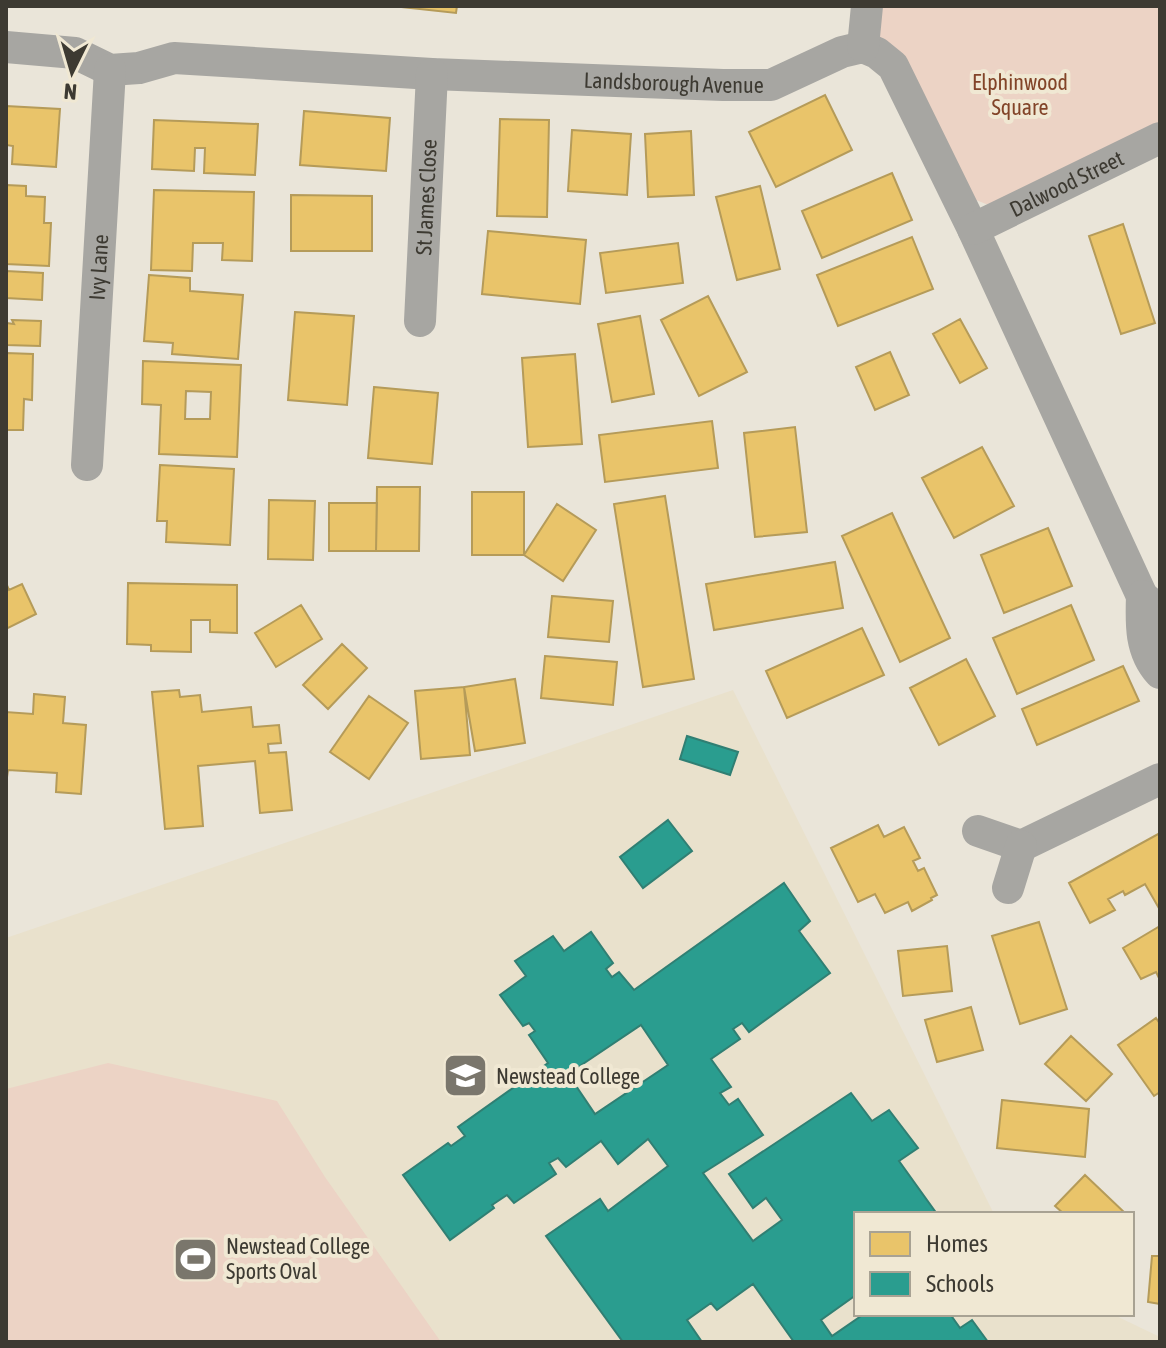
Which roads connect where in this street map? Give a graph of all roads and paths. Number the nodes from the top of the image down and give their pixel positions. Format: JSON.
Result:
{"nodes":[{"id":1,"x":867,"y":6,"type":"edge"},
{"id":2,"x":6,"y":47,"type":"edge"},
{"id":3,"x":863,"y":47,"type":"junction"},
{"id":4,"x":110,"y":70,"type":"junction"},
{"id":5,"x":432,"y":74,"type":"junction"},
{"id":6,"x":1160,"y":138,"type":"edge"},
{"id":7,"x":973,"y":229,"type":"junction"},
{"id":8,"x":420,"y":321,"type":"dead end"},
{"id":9,"x":87,"y":465,"type":"dead end"},
{"id":10,"x":1151,"y":606,"type":"edge"},
{"id":11,"x":1160,"y":673,"type":"edge"},
{"id":12,"x":1160,"y":779,"type":"edge"},
{"id":13,"x":978,"y":831,"type":"dead end"},
{"id":14,"x":1021,"y":846,"type":"junction"},
{"id":15,"x":1008,"y":888,"type":"dead end"}],
"edges":[{"from":1,"to":3,"type":"street"},
{"from":2,"to":4,"type":"street"},
{"from":3,"to":5,"type":"street","name":"Landsborough Avenue"},
{"from":3,"to":7,"type":"street"},
{"from":4,"to":5,"type":"street","name":"Landsborough Avenue"},
{"from":4,"to":9,"type":"street","name":"Ivy Lane"},
{"from":5,"to":8,"type":"street","name":"St James Close"},
{"from":6,"to":7,"type":"street","name":"Dalwood Street"},
{"from":7,"to":10,"type":"street"},
{"from":10,"to":11,"type":"street"},
{"from":12,"to":14,"type":"street"},
{"from":13,"to":14,"type":"street"},
{"from":14,"to":15,"type":"street"}]}
